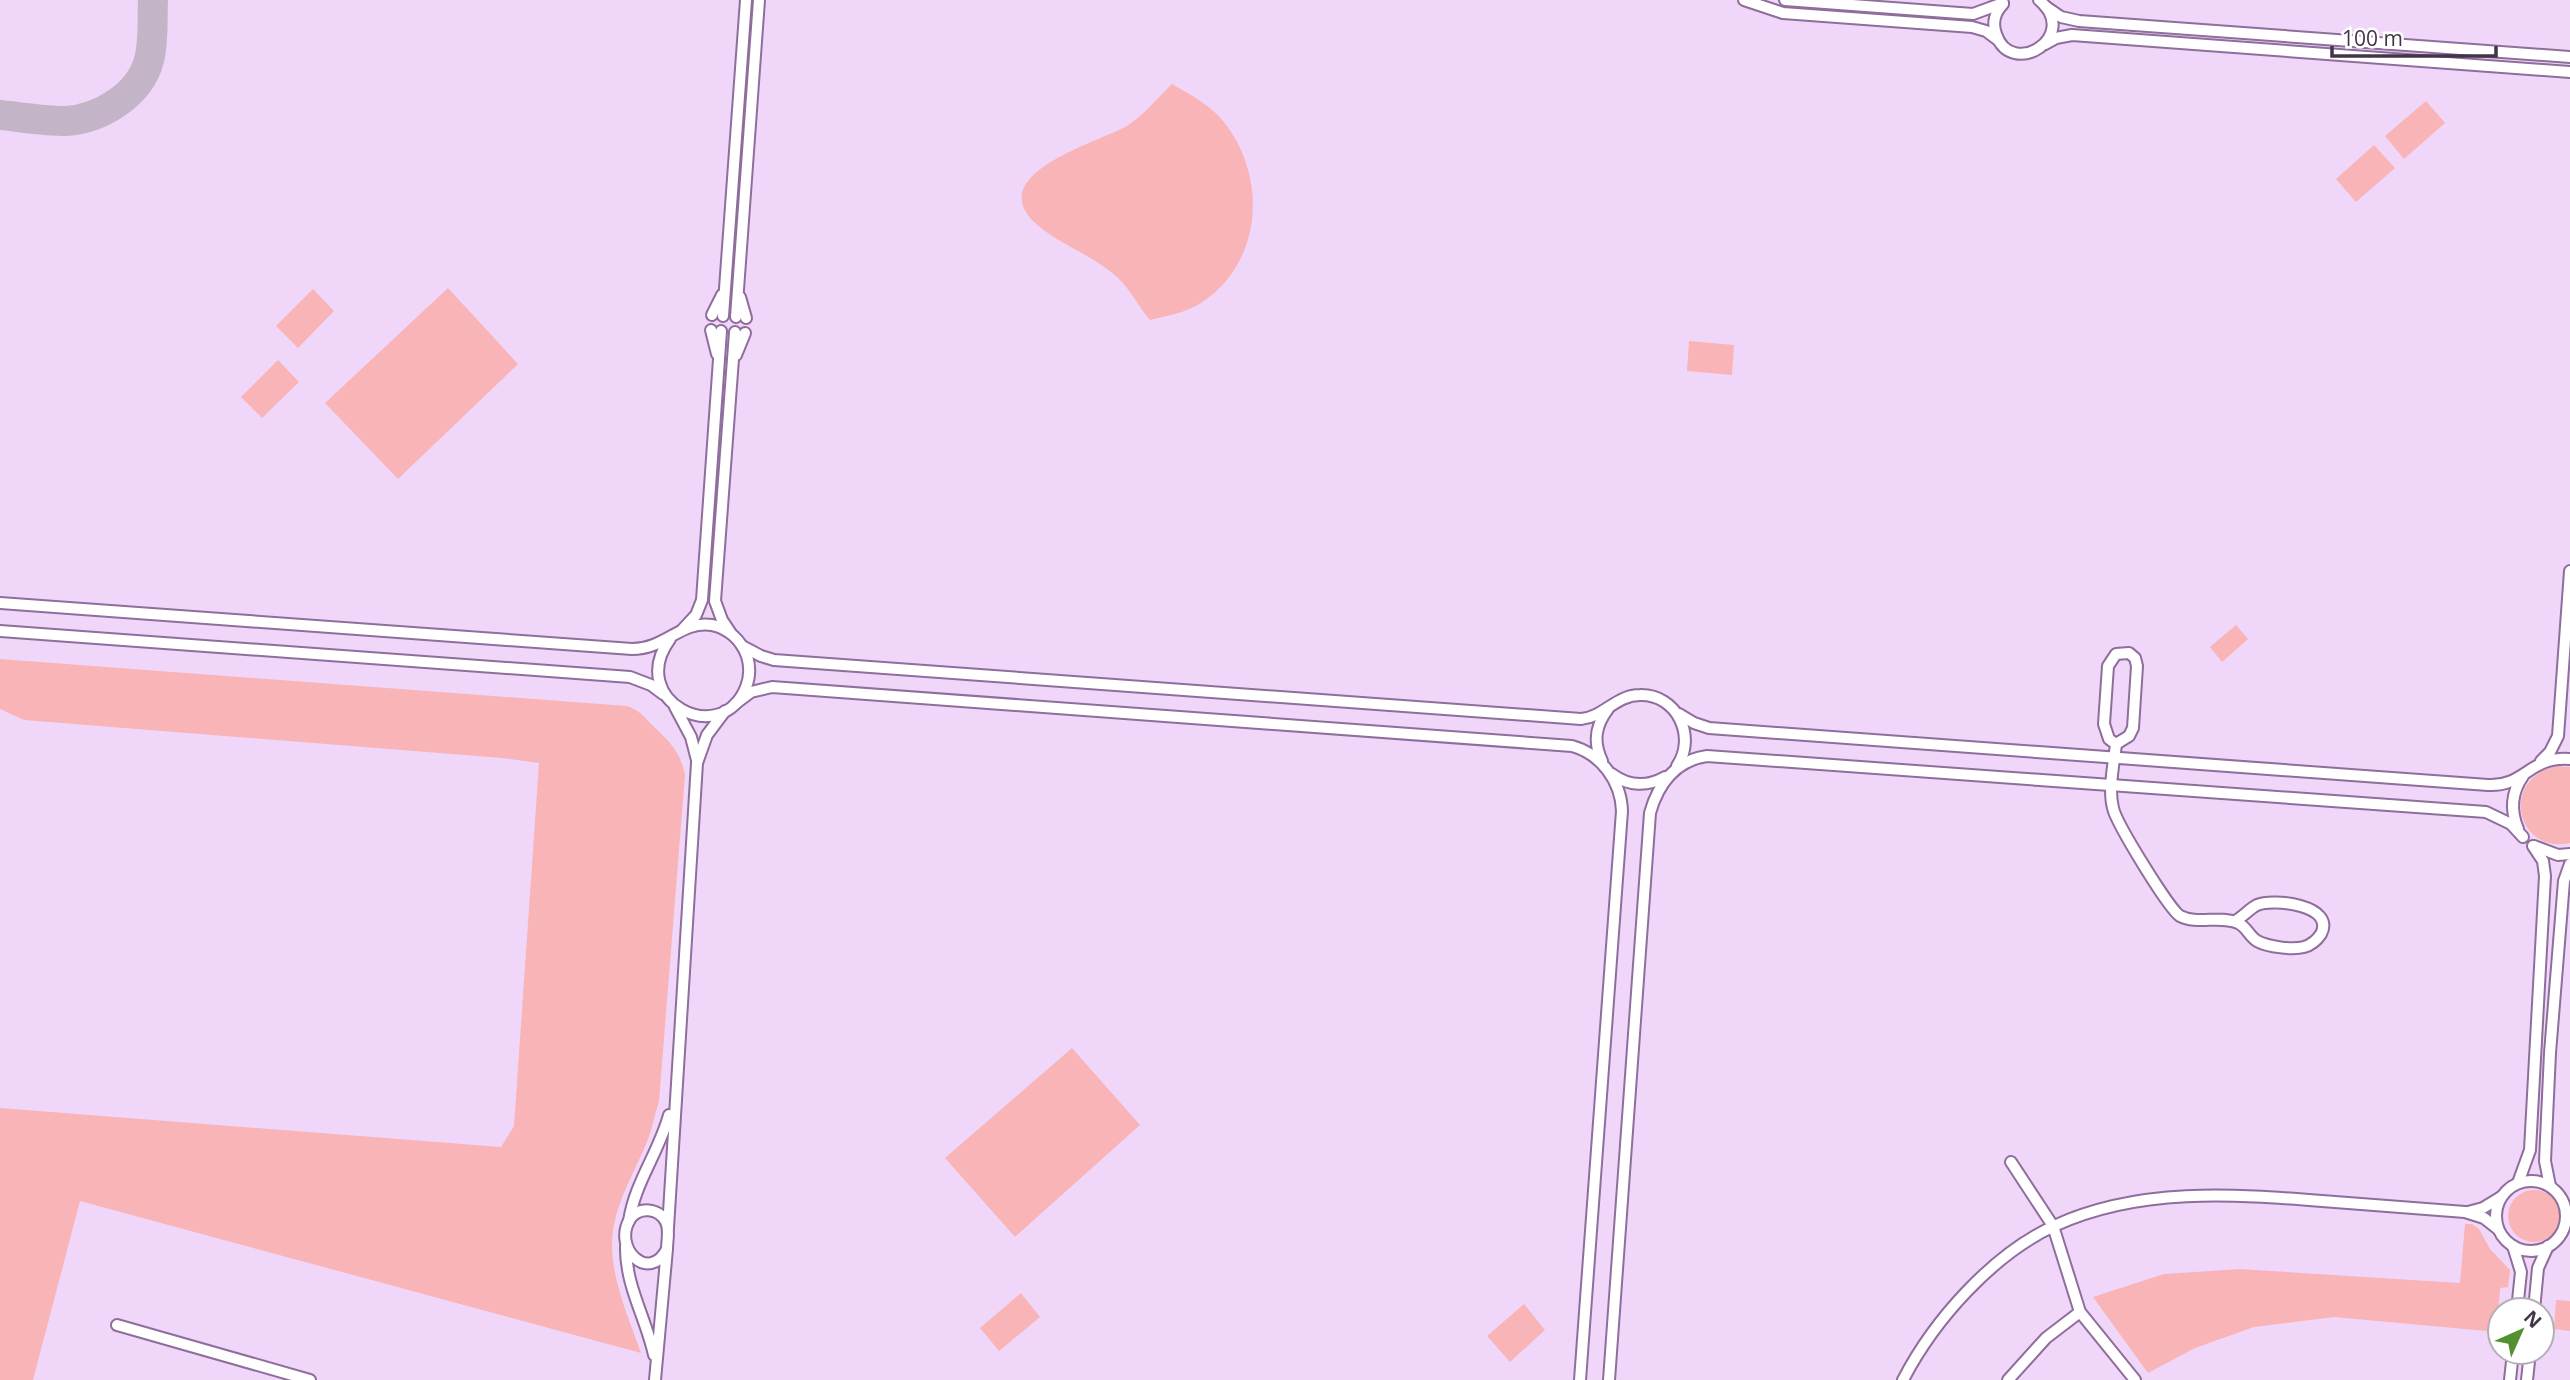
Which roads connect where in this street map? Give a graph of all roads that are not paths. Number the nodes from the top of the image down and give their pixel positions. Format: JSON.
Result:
{"nodes":[{"id":1,"x":746,"y":0,"type":"edge"},
{"id":2,"x":759,"y":0,"type":"edge"},
{"id":3,"x":1744,"y":0,"type":"edge"},
{"id":4,"x":1785,"y":0,"type":"edge"},
{"id":5,"x":2005,"y":1,"type":"edge"},
{"id":6,"x":2042,"y":3,"type":"edge"},
{"id":7,"x":1998,"y":40,"type":"junction"},
{"id":8,"x":2254,"y":41,"type":"junction"},
{"id":9,"x":2045,"y":44,"type":"junction"},
{"id":10,"x":2570,"y":57,"type":"edge"},
{"id":11,"x":2570,"y":72,"type":"edge"},
{"id":12,"x":717,"y":316,"type":"dead end"},
{"id":13,"x":741,"y":318,"type":"dead end"},
{"id":14,"x":716,"y":330,"type":"dead end"},
{"id":15,"x":740,"y":332,"type":"dead end"},
{"id":16,"x":2570,"y":571,"type":"edge"},
{"id":17,"x":0,"y":603,"type":"edge"},
{"id":18,"x":0,"y":631,"type":"edge"},
{"id":19,"x":674,"y":635,"type":"junction"},
{"id":20,"x":734,"y":636,"type":"junction"},
{"id":21,"x":742,"y":646,"type":"junction"},
{"id":22,"x":671,"y":702,"type":"junction"},
{"id":23,"x":735,"y":704,"type":"junction"},
{"id":24,"x":1671,"y":706,"type":"junction"},
{"id":25,"x":1608,"y":709,"type":"junction"},
{"id":26,"x":725,"y":711,"type":"junction"},
{"id":27,"x":2116,"y":744,"type":"junction"},
{"id":28,"x":2115,"y":758,"type":"junction"},
{"id":29,"x":2570,"y":759,"type":"edge"},
{"id":30,"x":697,"y":762,"type":"junction"},
{"id":31,"x":2535,"y":765,"type":"junction"},
{"id":32,"x":1606,"y":768,"type":"junction"},
{"id":33,"x":1672,"y":772,"type":"junction"},
{"id":34,"x":2525,"y":774,"type":"junction"},
{"id":35,"x":2112,"y":785,"type":"junction"},
{"id":36,"x":2523,"y":837,"type":"junction"},
{"id":37,"x":2533,"y":846,"type":"junction"},
{"id":38,"x":2570,"y":854,"type":"edge"},
{"id":39,"x":2570,"y":864,"type":"edge"},
{"id":40,"x":2235,"y":921,"type":"junction"},
{"id":41,"x":675,"y":1089,"type":"junction"},
{"id":42,"x":2011,"y":1162,"type":"dead end"},
{"id":43,"x":2518,"y":1183,"type":"junction"},
{"id":44,"x":2550,"y":1186,"type":"junction"},
{"id":45,"x":2501,"y":1197,"type":"junction"},
{"id":46,"x":2567,"y":1208,"type":"edge"},
{"id":47,"x":2465,"y":1212,"type":"junction"},
{"id":48,"x":628,"y":1225,"type":"junction"},
{"id":49,"x":2053,"y":1226,"type":"junction"},
{"id":50,"x":2567,"y":1226,"type":"edge"},
{"id":51,"x":668,"y":1228,"type":"junction"},
{"id":52,"x":2498,"y":1229,"type":"junction"},
{"id":53,"x":626,"y":1246,"type":"junction"},
{"id":54,"x":2513,"y":1246,"type":"junction"},
{"id":55,"x":2549,"y":1246,"type":"junction"},
{"id":56,"x":667,"y":1249,"type":"junction"},
{"id":57,"x":2518,"y":1296,"type":"edge"},
{"id":58,"x":2536,"y":1296,"type":"edge"},
{"id":59,"x":2080,"y":1312,"type":"junction"},
{"id":60,"x":117,"y":1325,"type":"dead end"},
{"id":61,"x":655,"y":1378,"type":"edge"},
{"id":62,"x":310,"y":1380,"type":"edge"},
{"id":63,"x":1580,"y":1380,"type":"edge"},
{"id":64,"x":1608,"y":1380,"type":"edge"},
{"id":65,"x":1903,"y":1380,"type":"edge"},
{"id":66,"x":2008,"y":1380,"type":"edge"},
{"id":67,"x":2135,"y":1380,"type":"edge"}],
"edges":[{"from":1,"to":12,"type":"street"},
{"from":2,"to":13,"type":"street"},
{"from":3,"to":7,"type":"street"},
{"from":4,"to":5,"type":"street"},
{"from":5,"to":7,"type":"street"},
{"from":6,"to":8,"type":"street"},
{"from":6,"to":9,"type":"street"},
{"from":7,"to":9,"type":"street"},
{"from":8,"to":9,"type":"street"},
{"from":8,"to":10,"type":"street"},
{"from":8,"to":11,"type":"street"},
{"from":14,"to":19,"type":"street"},
{"from":15,"to":20,"type":"street"},
{"from":16,"to":31,"type":"street"},
{"from":17,"to":19,"type":"street"},
{"from":18,"to":22,"type":"street"},
{"from":19,"to":20,"type":"street"},
{"from":19,"to":22,"type":"street"},
{"from":20,"to":21,"type":"street"},
{"from":21,"to":23,"type":"street"},
{"from":21,"to":25,"type":"street"},
{"from":22,"to":26,"type":"street"},
{"from":22,"to":30,"type":"street"},
{"from":23,"to":26,"type":"street"},
{"from":23,"to":32,"type":"street"},
{"from":24,"to":25,"type":"street"},
{"from":24,"to":28,"type":"street"},
{"from":24,"to":33,"type":"street"},
{"from":25,"to":32,"type":"street"},
{"from":26,"to":30,"type":"street"},
{"from":27,"to":27,"type":"street"},
{"from":27,"to":28,"type":"street"},
{"from":28,"to":34,"type":"street"},
{"from":28,"to":35,"type":"street"},
{"from":29,"to":31,"type":"street"},
{"from":30,"to":41,"type":"street"},
{"from":31,"to":34,"type":"street"},
{"from":32,"to":33,"type":"street"},
{"from":32,"to":63,"type":"street"},
{"from":33,"to":35,"type":"street"},
{"from":33,"to":64,"type":"street"},
{"from":34,"to":36,"type":"street"},
{"from":35,"to":36,"type":"street"},
{"from":35,"to":40,"type":"street"},
{"from":36,"to":37,"type":"street"},
{"from":37,"to":38,"type":"street"},
{"from":37,"to":43,"type":"street"},
{"from":39,"to":44,"type":"street"},
{"from":40,"to":40,"type":"street"},
{"from":41,"to":48,"type":"street"},
{"from":41,"to":51,"type":"street"},
{"from":42,"to":49,"type":"street"},
{"from":43,"to":44,"type":"street"},
{"from":43,"to":45,"type":"street"},
{"from":44,"to":46,"type":"street"},
{"from":45,"to":47,"type":"street"},
{"from":45,"to":52,"type":"street"},
{"from":46,"to":50,"type":"street"},
{"from":47,"to":49,"type":"street"},
{"from":47,"to":52,"type":"street"},
{"from":48,"to":51,"type":"street"},
{"from":48,"to":53,"type":"street"},
{"from":49,"to":59,"type":"street"},
{"from":49,"to":65,"type":"street"},
{"from":50,"to":55,"type":"street"},
{"from":51,"to":56,"type":"street"},
{"from":52,"to":54,"type":"street"},
{"from":53,"to":56,"type":"street"},
{"from":53,"to":61,"type":"street"},
{"from":54,"to":55,"type":"street"},
{"from":54,"to":57,"type":"street"},
{"from":55,"to":58,"type":"street"},
{"from":56,"to":61,"type":"street"},
{"from":59,"to":66,"type":"street"},
{"from":59,"to":67,"type":"street"},
{"from":60,"to":62,"type":"street"}]}
